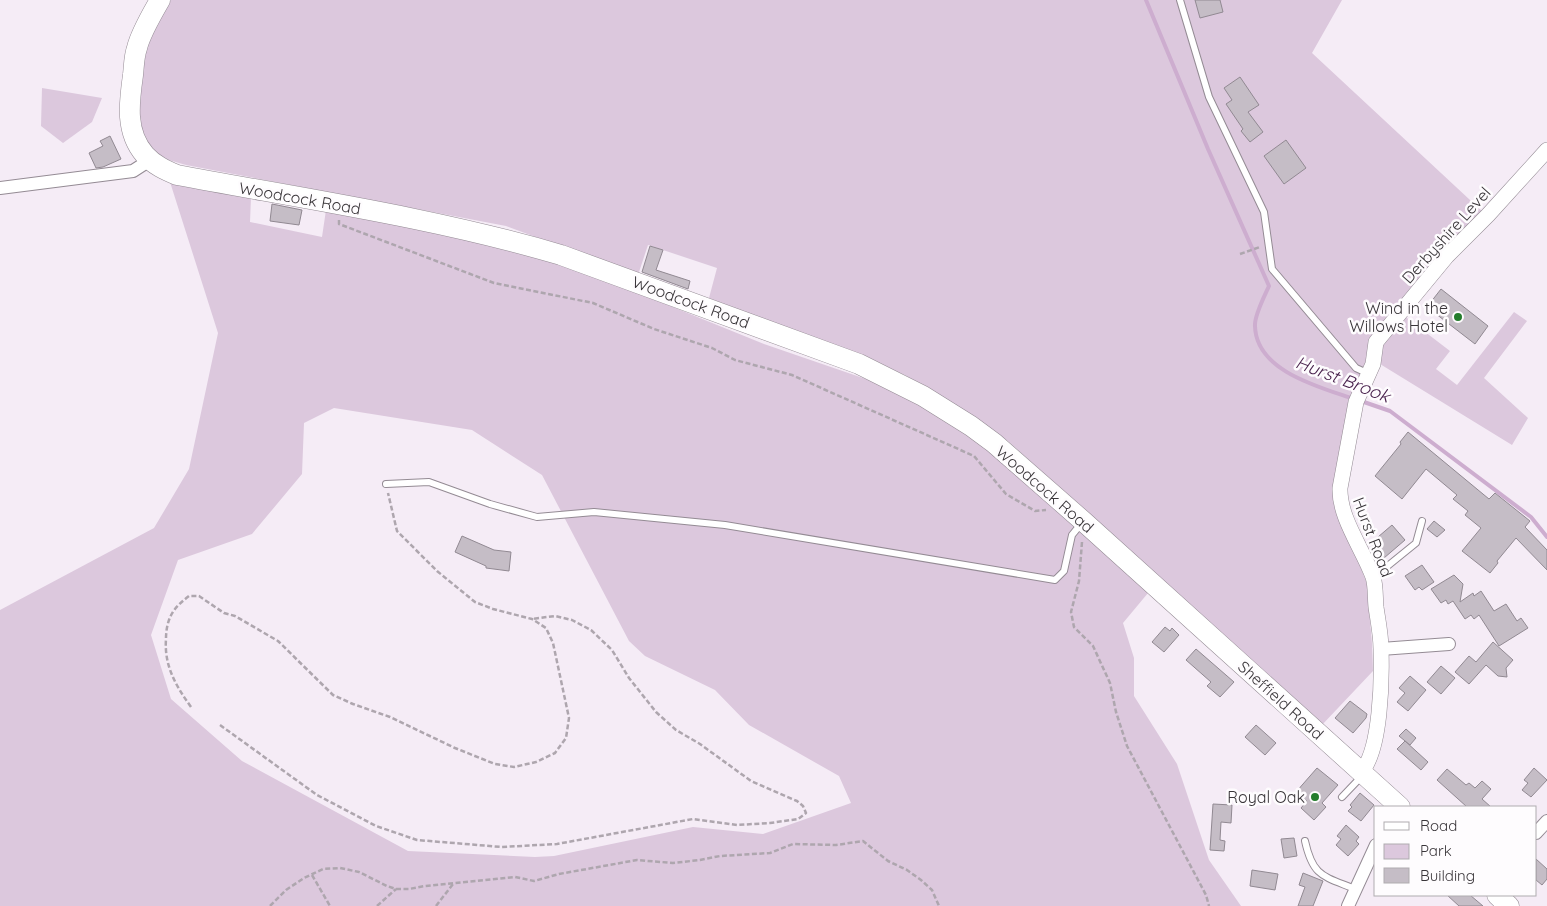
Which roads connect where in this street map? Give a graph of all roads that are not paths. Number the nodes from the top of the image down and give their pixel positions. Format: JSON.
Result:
{"nodes":[{"id":1,"x":160,"y":0,"type":"edge"},
{"id":2,"x":1180,"y":0,"type":"edge"},
{"id":3,"x":1547,"y":150,"type":"edge"},
{"id":4,"x":150,"y":160,"type":"junction"},
{"id":5,"x":0,"y":188,"type":"edge"},
{"id":6,"x":1368,"y":379,"type":"junction"},
{"id":7,"x":386,"y":484,"type":"road end"},
{"id":8,"x":1076,"y":515,"type":"junction"},
{"id":9,"x":1422,"y":521,"type":"dead end"},
{"id":10,"x":1373,"y":578,"type":"junction"},
{"id":11,"x":1162,"y":593,"type":"joint"},
{"id":12,"x":1449,"y":644,"type":"dead end"},
{"id":13,"x":1381,"y":649,"type":"junction"},
{"id":14,"x":1362,"y":773,"type":"junction"},
{"id":15,"x":1342,"y":797,"type":"dead end"},
{"id":16,"x":1398,"y":806,"type":"edge"},
{"id":17,"x":1547,"y":821,"type":"edge"},
{"id":18,"x":1537,"y":832,"type":"edge"},
{"id":19,"x":1305,"y":841,"type":"dead end"},
{"id":20,"x":1374,"y":849,"type":"edge"},
{"id":21,"x":1355,"y":889,"type":"junction"},
{"id":22,"x":1498,"y":896,"type":"edge"},
{"id":23,"x":1348,"y":906,"type":"edge"},
{"id":24,"x":1509,"y":906,"type":"edge"}],
"edges":[{"from":1,"to":4,"type":"main road"},
{"from":2,"to":6,"type":"lane"},
{"from":3,"to":6,"type":"street","name":"Derbyshire Level"},
{"from":4,"to":5,"type":"street"},
{"from":4,"to":8,"type":"main road","name":"Woodcock Road"},
{"from":6,"to":10,"type":"street","name":"Hurst Road"},
{"from":7,"to":8,"type":"lane"},
{"from":8,"to":11,"type":"main road","name":"Woodcock Road"},
{"from":9,"to":10,"type":"lane"},
{"from":10,"to":13,"type":"street","name":"Hurst Road"},
{"from":11,"to":14,"type":"main road","name":"Sheffield Road"},
{"from":12,"to":13,"type":"street"},
{"from":13,"to":14,"type":"street","name":"Hurst Road"},
{"from":14,"to":15,"type":"lane"},
{"from":14,"to":16,"type":"main road","name":"Sheffield Road"},
{"from":17,"to":18,"type":"street"},
{"from":19,"to":21,"type":"lane"},
{"from":20,"to":21,"type":"street"},
{"from":21,"to":23,"type":"street"},
{"from":22,"to":24,"type":"main road"}]}
